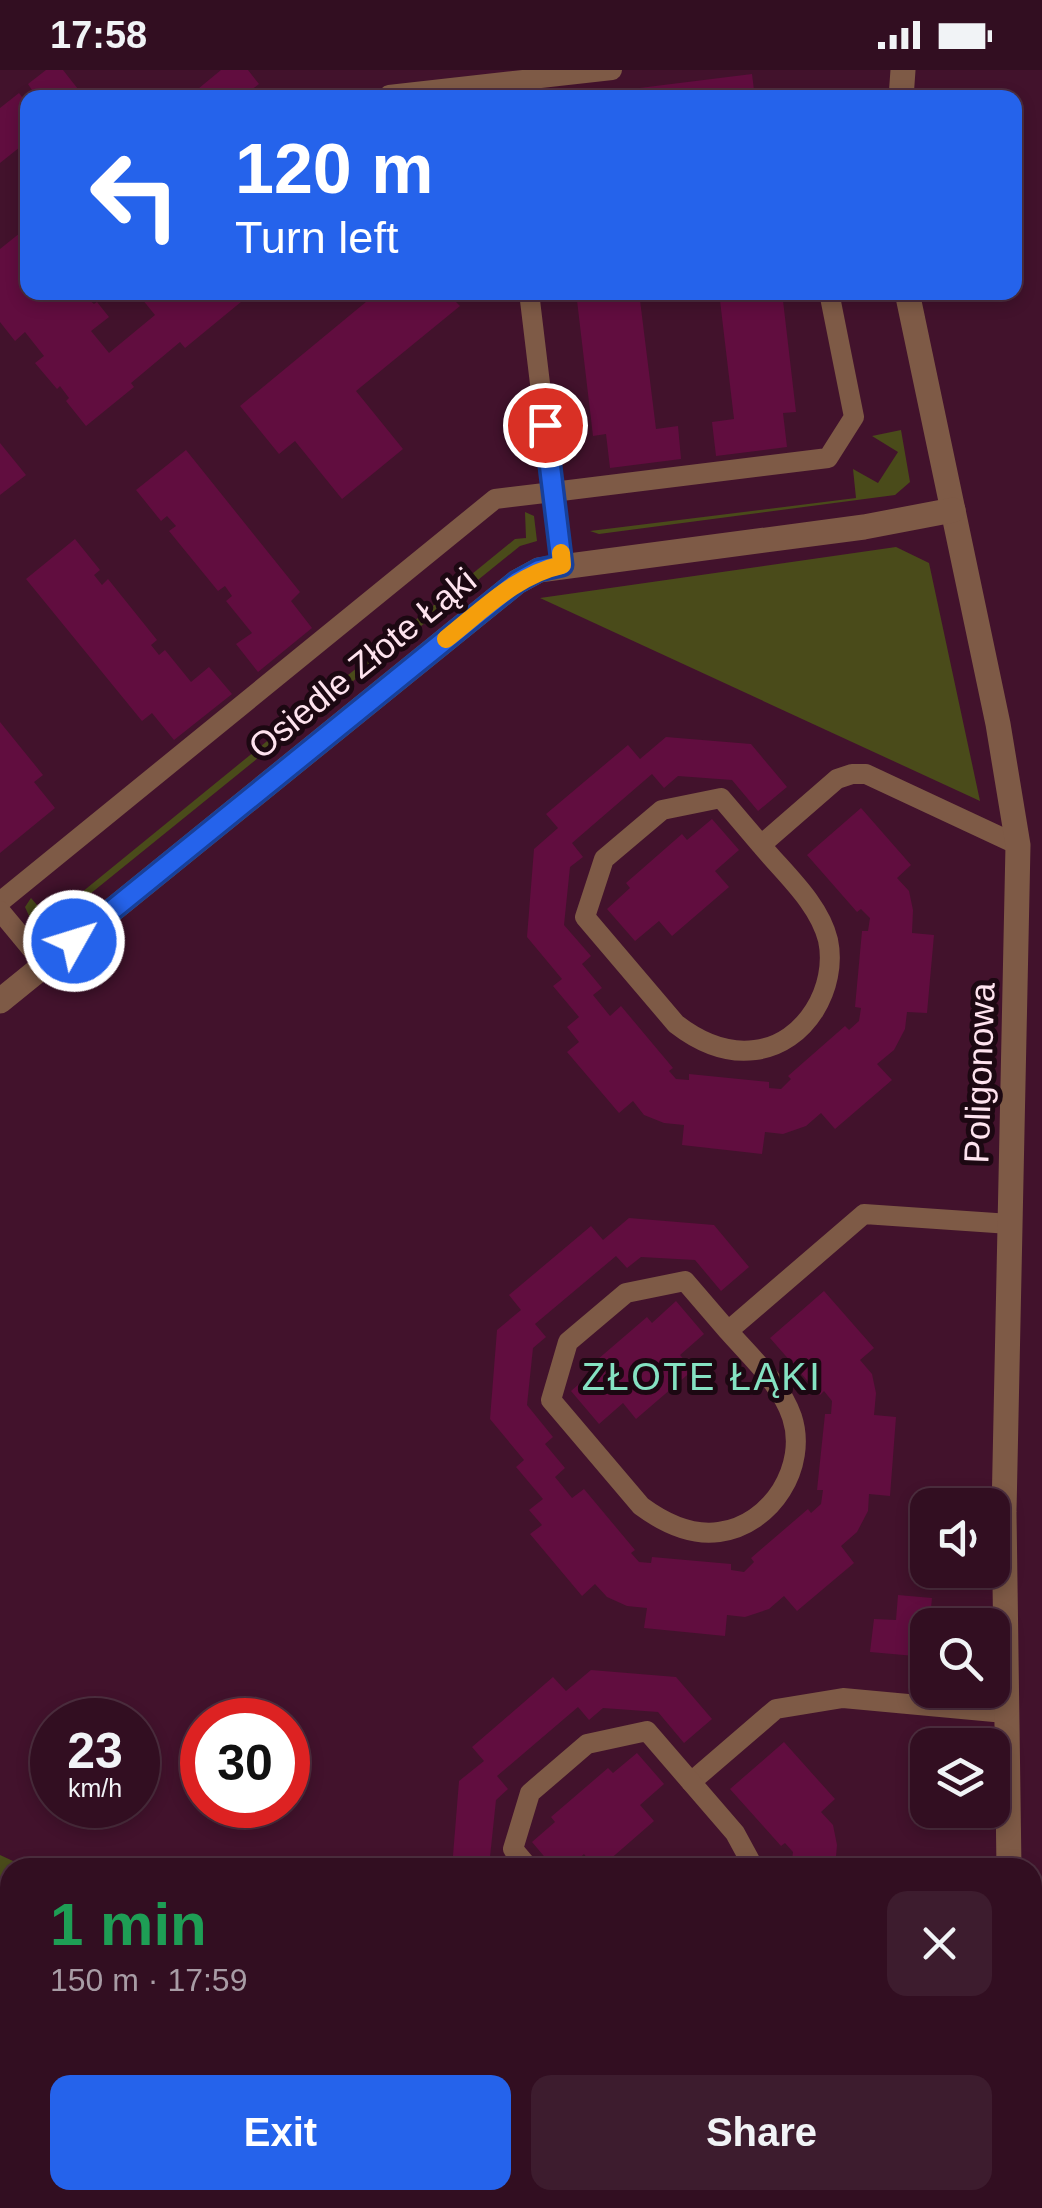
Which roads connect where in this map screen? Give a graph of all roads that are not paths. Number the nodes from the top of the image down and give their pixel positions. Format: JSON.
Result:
{"nodes":[{"id":1,"x":612,"y":70,"type":"edge"},
{"id":2,"x":434,"y":90,"type":"edge"},
{"id":3,"x":530,"y":300,"type":"edge"},
{"id":4,"x":831,"y":300,"type":"edge"},
{"id":5,"x":909,"y":300,"type":"edge"},
{"id":6,"x":553,"y":492,"type":"junction"},
{"id":7,"x":952,"y":510,"type":"junction"},
{"id":8,"x":562,"y":565,"type":"junction"},
{"id":9,"x":761,"y":845,"type":"junction"},
{"id":10,"x":1018,"y":846,"type":"junction"},
{"id":11,"x":0,"y":902,"type":"edge"},
{"id":12,"x":0,"y":911,"type":"edge"},
{"id":13,"x":44,"y":965,"type":"junction"},
{"id":14,"x":0,"y":1001,"type":"edge"},
{"id":15,"x":1010,"y":1224,"type":"junction"},
{"id":16,"x":728,"y":1330,"type":"junction"},
{"id":17,"x":1005,"y":1713,"type":"junction"},
{"id":18,"x":691,"y":1782,"type":"junction"},
{"id":19,"x":521,"y":1858,"type":"edge"},
{"id":20,"x":749,"y":1858,"type":"edge"},
{"id":21,"x":1008,"y":1858,"type":"edge"}],
"edges":[{"from":1,"to":2,"type":"lane"},
{"from":3,"to":6,"type":"lane"},
{"from":4,"to":6,"type":"lane"},
{"from":5,"to":7,"type":"street","name":"Poligonowa"},
{"from":6,"to":8,"type":"lane"},
{"from":6,"to":11,"type":"lane"},
{"from":7,"to":8,"type":"street","name":"Osiedle Złote Łąki"},
{"from":7,"to":10,"type":"street","name":"Poligonowa"},
{"from":8,"to":13,"type":"street","name":"Osiedle Złote Łąki"},
{"from":9,"to":9,"type":"lane"},
{"from":9,"to":10,"type":"lane"},
{"from":10,"to":15,"type":"street","name":"Poligonowa"},
{"from":12,"to":13,"type":"lane"},
{"from":13,"to":14,"type":"street","name":"Osiedle Złote Łąki"},
{"from":15,"to":16,"type":"lane"},
{"from":15,"to":17,"type":"street","name":"Poligonowa"},
{"from":16,"to":16,"type":"lane"},
{"from":17,"to":18,"type":"lane"},
{"from":17,"to":21,"type":"street","name":"Poligonowa"},
{"from":18,"to":19,"type":"lane"},
{"from":18,"to":20,"type":"lane"}]}
